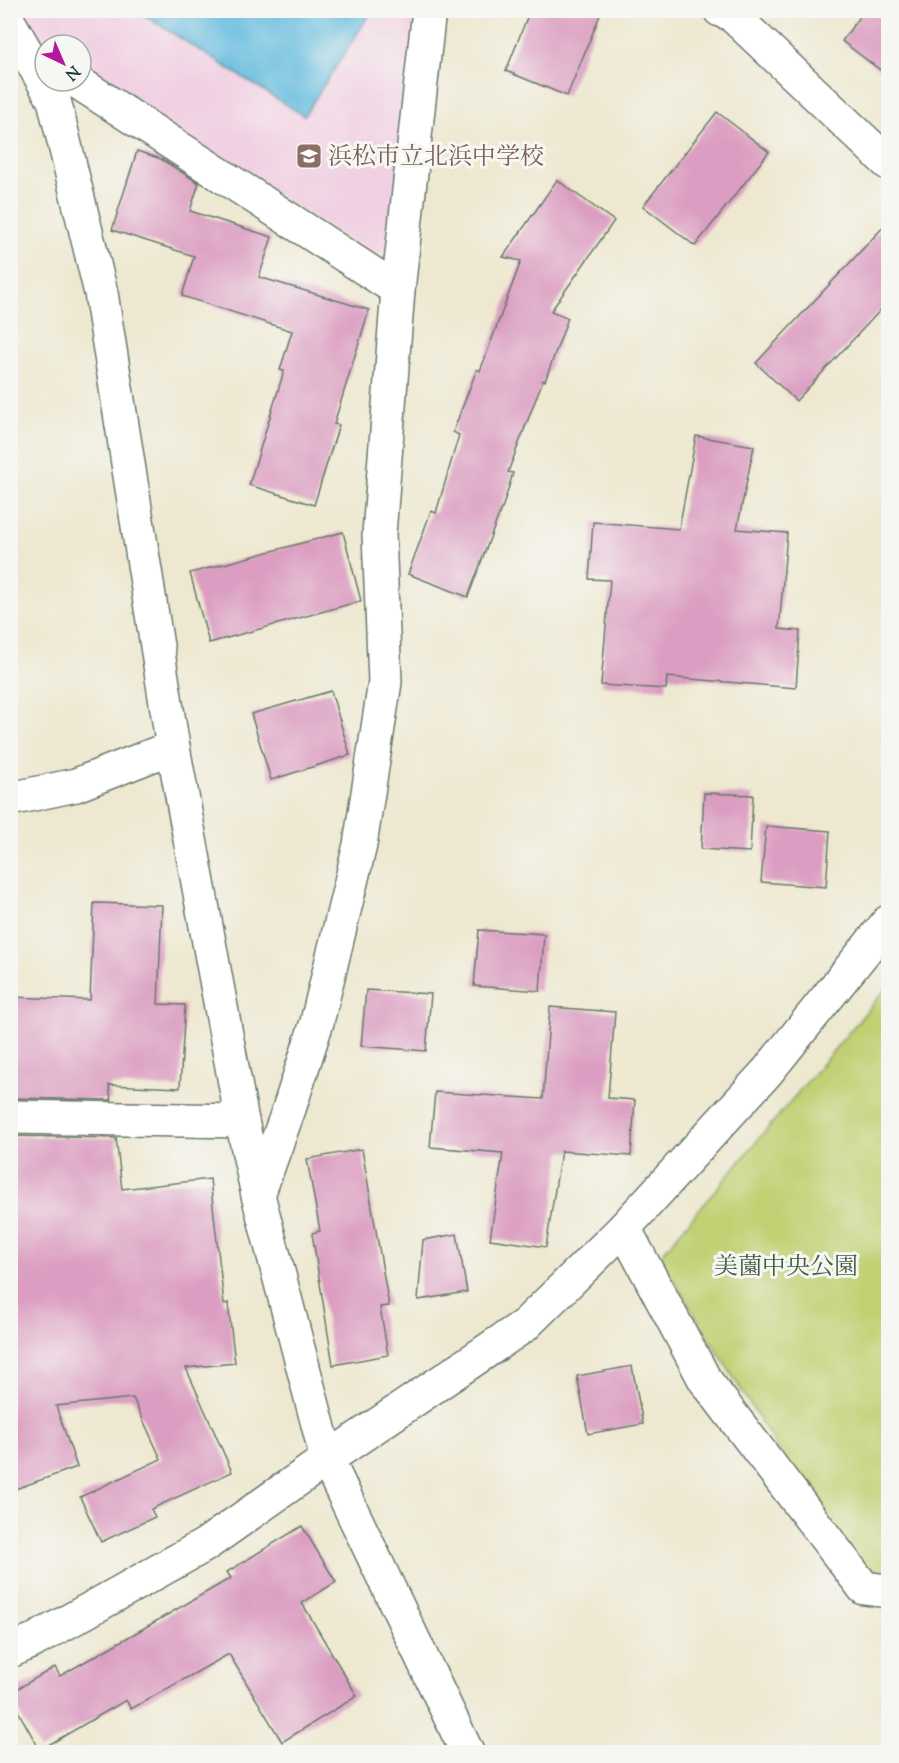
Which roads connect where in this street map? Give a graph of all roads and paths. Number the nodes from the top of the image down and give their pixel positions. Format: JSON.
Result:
{"nodes":[{"id":1,"x":429,"y":10,"type":"edge"},
{"id":2,"x":720,"y":10,"type":"edge"},
{"id":3,"x":26,"y":44,"type":"edge"},
{"id":4,"x":93,"y":92,"type":"edge"},
{"id":5,"x":888,"y":163,"type":"edge"},
{"id":6,"x":398,"y":290,"type":"junction"},
{"id":7,"x":173,"y":747,"type":"junction"},
{"id":8,"x":10,"y":799,"type":"edge"},
{"id":9,"x":888,"y":922,"type":"edge"},
{"id":10,"x":10,"y":1117,"type":"edge"},
{"id":11,"x":242,"y":1121,"type":"junction"},
{"id":12,"x":258,"y":1195,"type":"junction"},
{"id":13,"x":624,"y":1228,"type":"junction"},
{"id":14,"x":327,"y":1459,"type":"junction"},
{"id":15,"x":888,"y":1590,"type":"edge"},
{"id":16,"x":10,"y":1651,"type":"edge"},
{"id":17,"x":467,"y":1752,"type":"edge"}],
"edges":[{"from":1,"to":6,"type":"street"},
{"from":2,"to":5,"type":"street"},
{"from":3,"to":7,"type":"street"},
{"from":4,"to":6,"type":"street"},
{"from":6,"to":12,"type":"street"},
{"from":7,"to":8,"type":"street"},
{"from":7,"to":11,"type":"street"},
{"from":9,"to":13,"type":"street"},
{"from":10,"to":11,"type":"street"},
{"from":11,"to":12,"type":"street"},
{"from":12,"to":14,"type":"street"},
{"from":13,"to":14,"type":"street"},
{"from":13,"to":15,"type":"street"},
{"from":14,"to":16,"type":"street"},
{"from":14,"to":17,"type":"street"}]}
